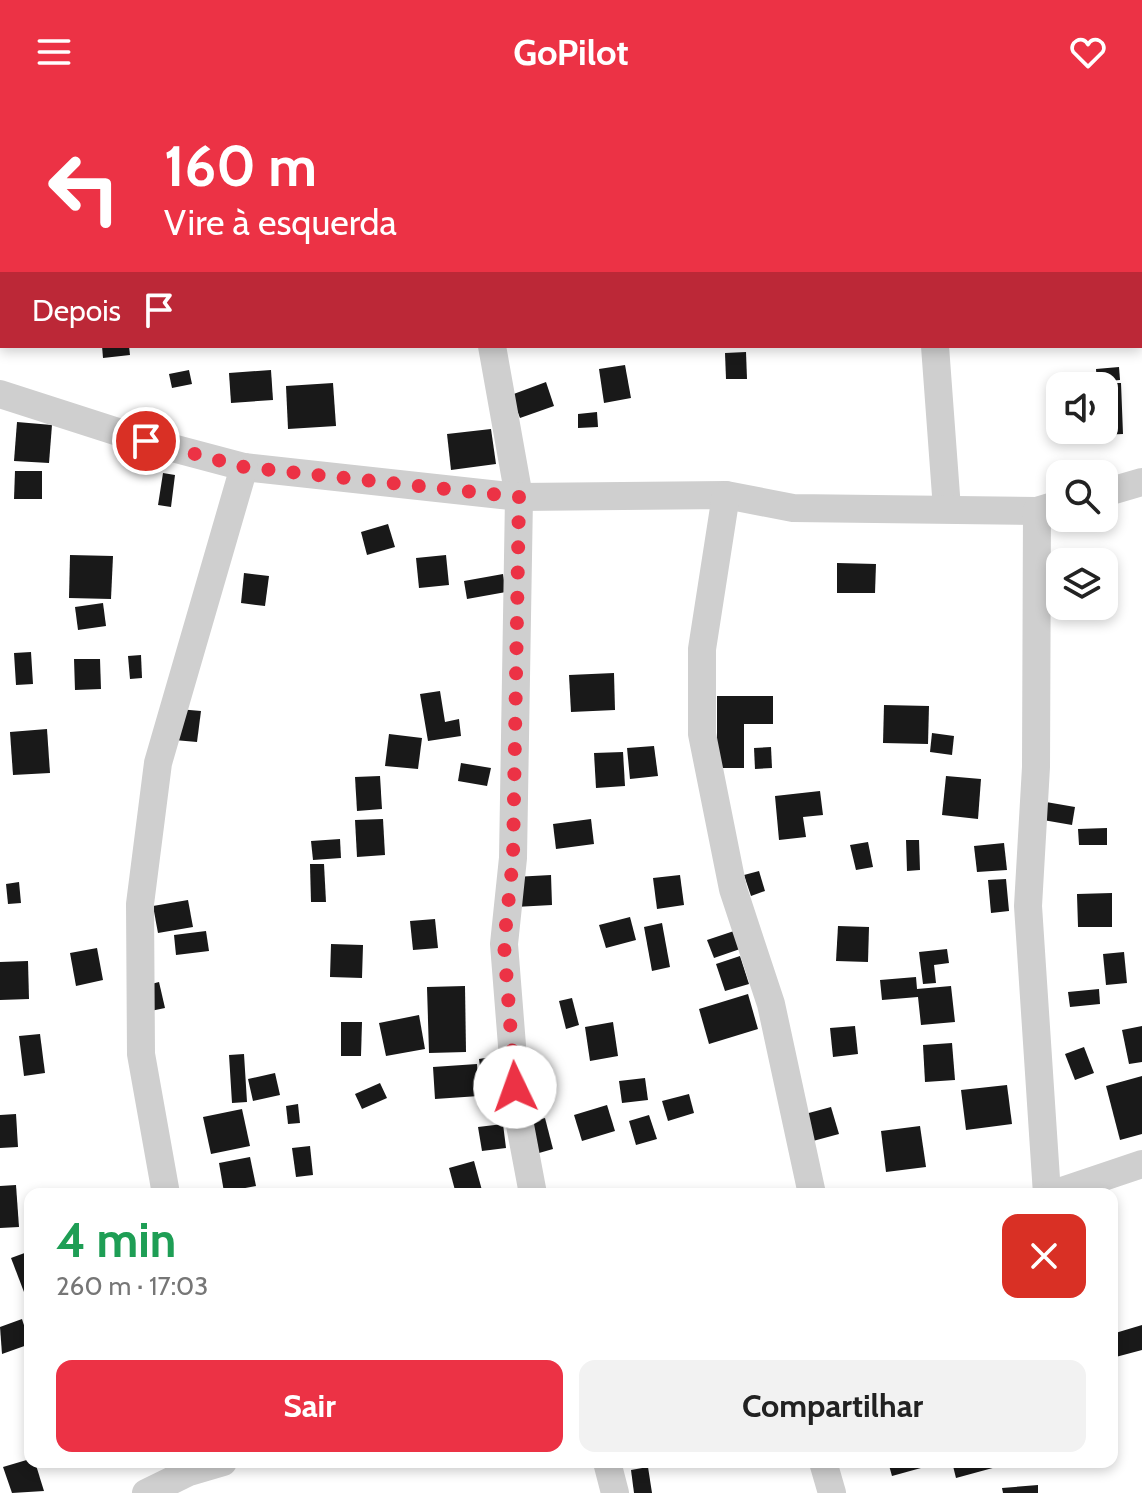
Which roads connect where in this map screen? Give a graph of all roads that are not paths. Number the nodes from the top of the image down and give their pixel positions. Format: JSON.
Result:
{"nodes":[{"id":1,"x":492,"y":348,"type":"edge"},
{"id":2,"x":935,"y":348,"type":"edge"},
{"id":3,"x":0,"y":394,"type":"edge"},
{"id":4,"x":244,"y":467,"type":"junction"},
{"id":5,"x":1142,"y":482,"type":"edge"},
{"id":6,"x":1118,"y":489,"type":"edge"},
{"id":7,"x":726,"y":495,"type":"junction"},
{"id":8,"x":519,"y":497,"type":"junction"},
{"id":9,"x":1046,"y":508,"type":"edge"},
{"id":10,"x":947,"y":509,"type":"junction"},
{"id":11,"x":1047,"y":532,"type":"edge"},
{"id":12,"x":1142,"y":1164,"type":"edge"},
{"id":13,"x":165,"y":1188,"type":"edge"},
{"id":14,"x":532,"y":1188,"type":"edge"},
{"id":15,"x":811,"y":1188,"type":"edge"},
{"id":16,"x":1050,"y":1188,"type":"edge"},
{"id":17,"x":1068,"y":1188,"type":"edge"},
{"id":18,"x":203,"y":1468,"type":"edge"},
{"id":19,"x":609,"y":1468,"type":"edge"},
{"id":20,"x":825,"y":1468,"type":"edge"},
{"id":21,"x":146,"y":1493,"type":"edge"},
{"id":22,"x":615,"y":1493,"type":"edge"},
{"id":23,"x":832,"y":1493,"type":"edge"}],
"edges":[{"from":1,"to":8,"type":"street"},
{"from":2,"to":10,"type":"street"},
{"from":3,"to":4,"type":"street"},
{"from":4,"to":8,"type":"street"},
{"from":4,"to":13,"type":"street"},
{"from":5,"to":6,"type":"street"},
{"from":7,"to":8,"type":"street"},
{"from":7,"to":10,"type":"street"},
{"from":7,"to":15,"type":"street"},
{"from":8,"to":14,"type":"street"},
{"from":9,"to":10,"type":"street"},
{"from":11,"to":16,"type":"street"},
{"from":12,"to":17,"type":"street"},
{"from":18,"to":21,"type":"street"},
{"from":19,"to":22,"type":"street"},
{"from":20,"to":23,"type":"street"}]}
